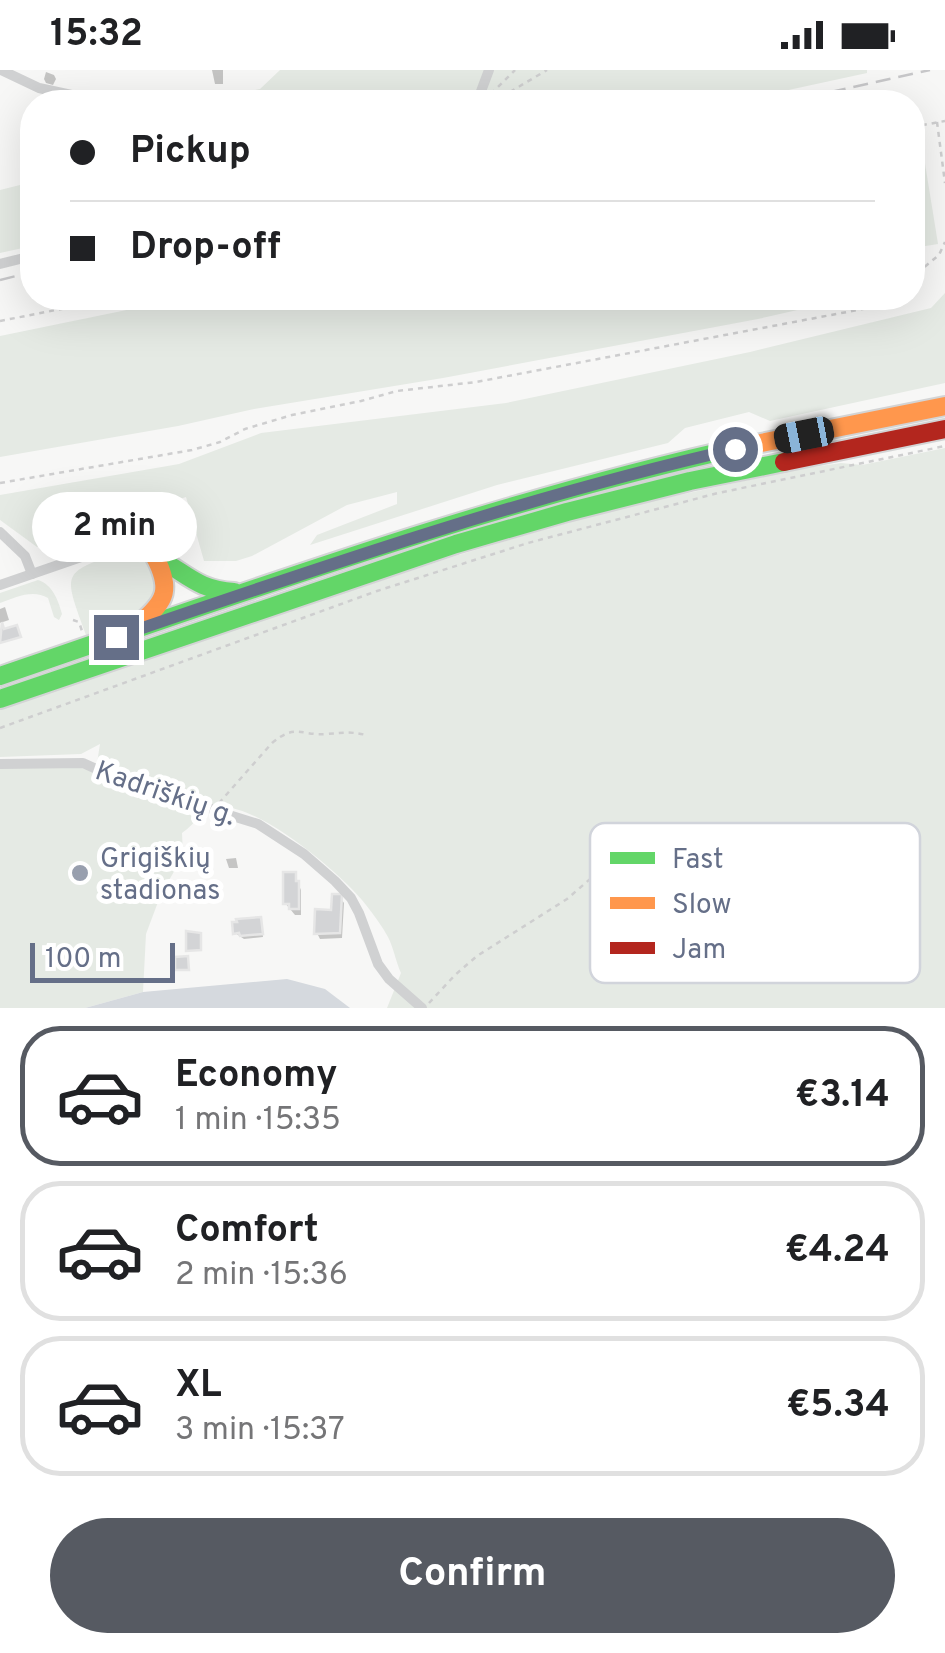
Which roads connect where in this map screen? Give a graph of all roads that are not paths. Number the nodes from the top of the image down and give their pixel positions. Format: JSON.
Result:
{"nodes":[{"id":1,"x":1,"y":70,"type":"edge"},
{"id":2,"x":48,"y":90,"type":"edge"},
{"id":3,"x":945,"y":406,"type":"edge"},
{"id":4,"x":945,"y":429,"type":"edge"},
{"id":5,"x":945,"y":442,"type":"edge"},
{"id":6,"x":690,"y":481,"type":"junction"},
{"id":7,"x":0,"y":532,"type":"edge"},
{"id":8,"x":155,"y":557,"type":"junction"},
{"id":9,"x":32,"y":574,"type":"junction"},
{"id":10,"x":0,"y":585,"type":"edge"},
{"id":11,"x":251,"y":591,"type":"junction"},
{"id":12,"x":116,"y":637,"type":"junction"},
{"id":13,"x":0,"y":676,"type":"edge"},
{"id":14,"x":0,"y":698,"type":"edge"},
{"id":15,"x":0,"y":764,"type":"edge"},
{"id":16,"x":423,"y":1008,"type":"edge"}],
"edges":[{"from":1,"to":2,"type":"street"},
{"from":3,"to":11,"type":"highway"},
{"from":4,"to":6,"type":"highway"},
{"from":5,"to":6,"type":"highway"},
{"from":6,"to":14,"type":"highway"},
{"from":7,"to":9,"type":"street"},
{"from":8,"to":9,"type":"street"},
{"from":8,"to":11,"type":"highway"},
{"from":8,"to":12,"type":"highway"},
{"from":9,"to":10,"type":"street"},
{"from":11,"to":12,"type":"highway"},
{"from":12,"to":13,"type":"highway"},
{"from":15,"to":16,"type":"street","name":"Kadriškių g."}]}
